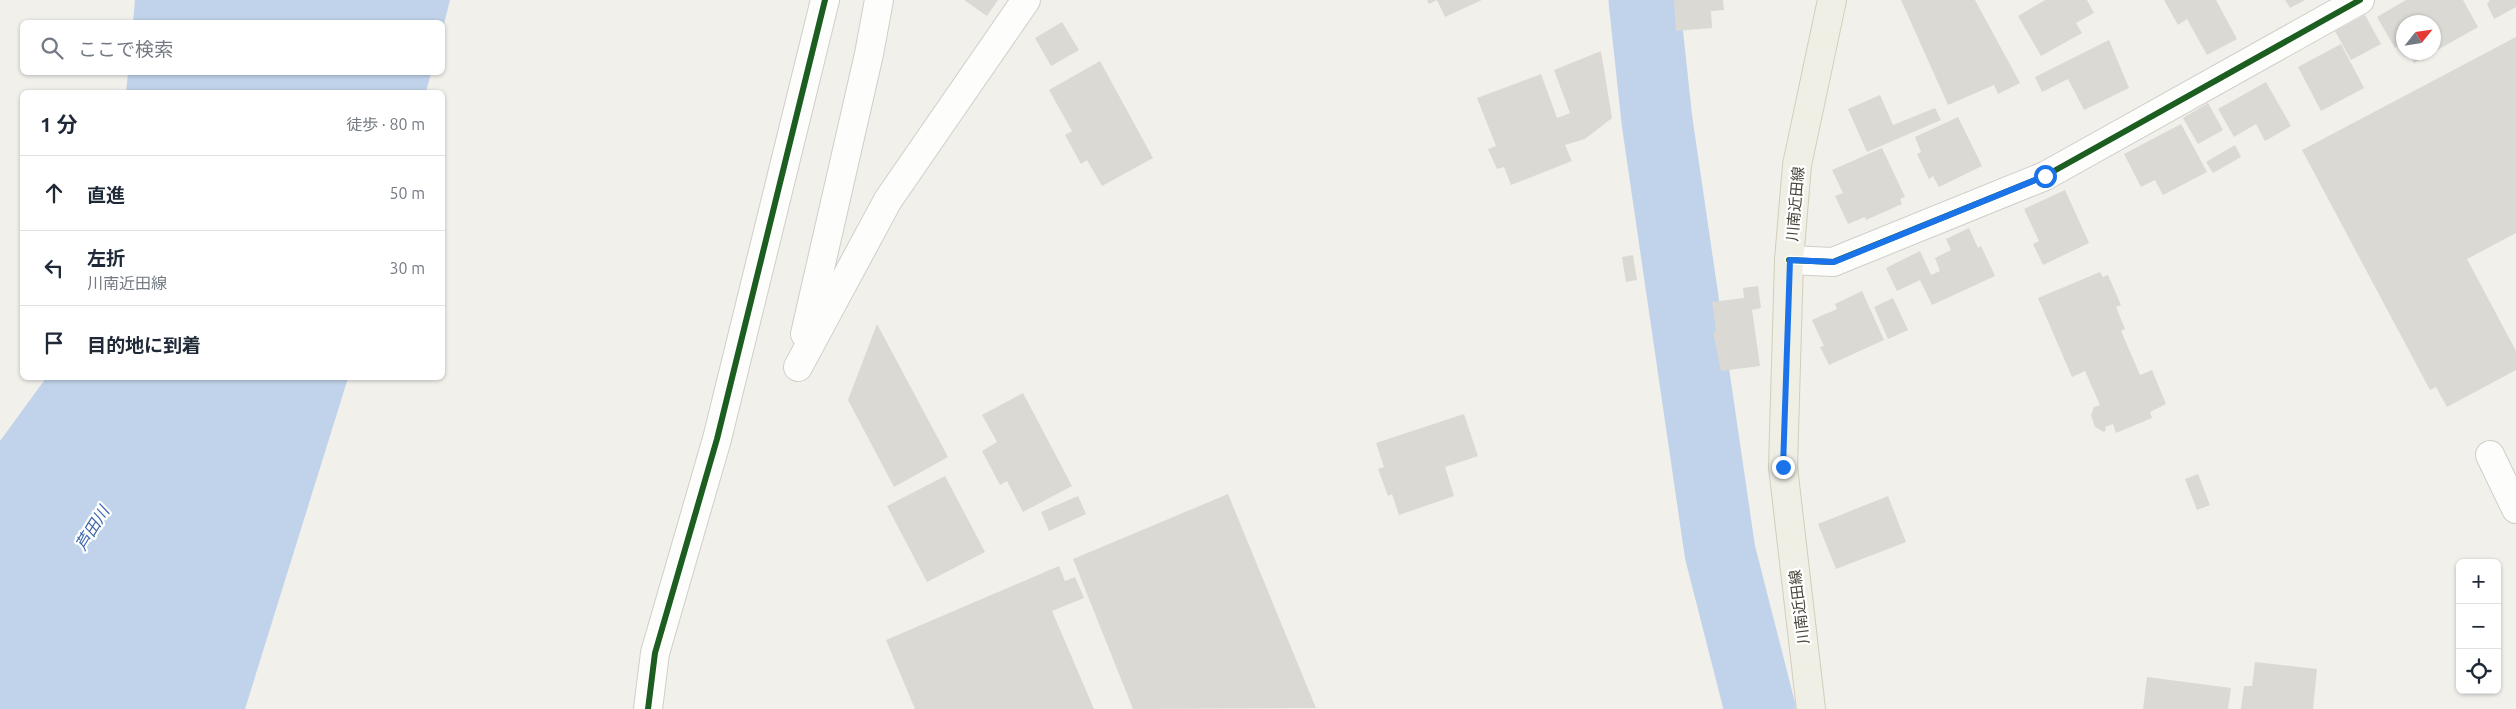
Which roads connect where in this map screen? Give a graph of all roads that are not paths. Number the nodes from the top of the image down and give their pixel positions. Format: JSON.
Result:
{"nodes":[{"id":1,"x":825,"y":0,"type":"edge"},
{"id":2,"x":878,"y":0,"type":"edge"},
{"id":3,"x":1026,"y":0,"type":"edge"},
{"id":4,"x":1832,"y":0,"type":"edge"},
{"id":5,"x":2360,"y":0,"type":"edge"},
{"id":6,"x":1790,"y":260,"type":"junction"},
{"id":7,"x":2490,"y":455,"type":"dead end"},
{"id":8,"x":2516,"y":509,"type":"edge"},
{"id":9,"x":648,"y":709,"type":"edge"},
{"id":10,"x":1811,"y":709,"type":"edge"}],
"edges":[{"from":1,"to":9,"type":"street"},
{"from":2,"to":3,"type":"street"},
{"from":4,"to":6,"type":"main road","name":"川南近田線"},
{"from":5,"to":6,"type":"street"},
{"from":6,"to":10,"type":"main road","name":"川南近田線"},
{"from":7,"to":8,"type":"street"}]}
